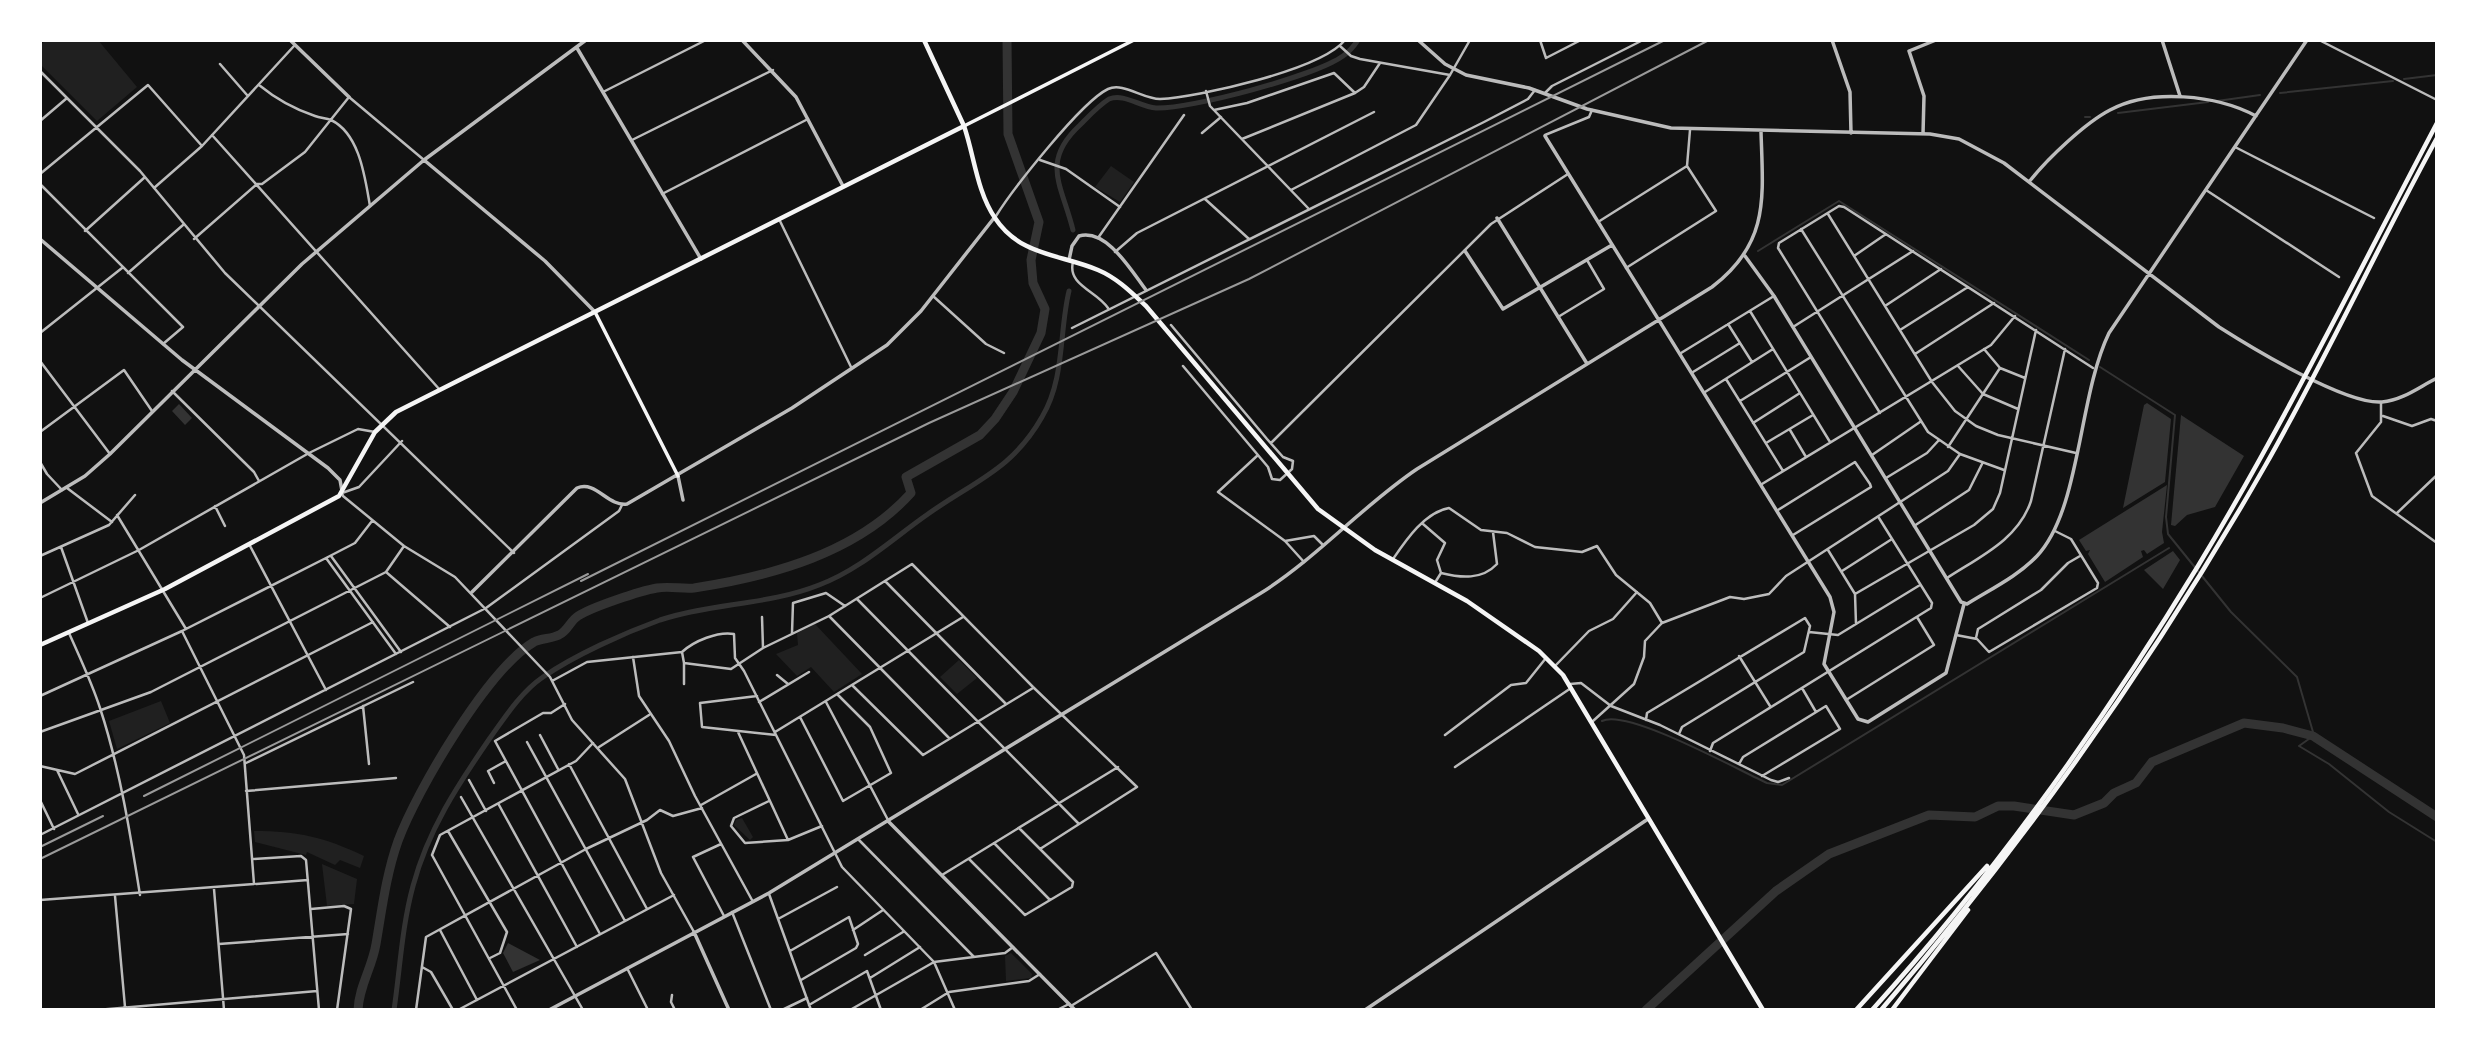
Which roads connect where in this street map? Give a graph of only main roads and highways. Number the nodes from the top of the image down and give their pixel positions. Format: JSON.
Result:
{"nodes":[{"id":1,"x":924,"y":40,"type":"edge"},
{"id":2,"x":1134,"y":40,"type":"edge"},
{"id":3,"x":2437,"y":123,"type":"edge"},
{"id":4,"x":964,"y":126,"type":"junction"},
{"id":5,"x":2437,"y":138,"type":"edge"},
{"id":6,"x":595,"y":312,"type":"junction"},
{"id":7,"x":677,"y":476,"type":"road end"},
{"id":8,"x":40,"y":645,"type":"edge"},
{"id":9,"x":2005,"y":848,"type":"junction"},
{"id":10,"x":1984,"y":886,"type":"junction"},
{"id":11,"x":1763,"y":1010,"type":"edge"},
{"id":12,"x":1856,"y":1010,"type":"edge"},
{"id":13,"x":1872,"y":1010,"type":"edge"},
{"id":14,"x":1881,"y":1010,"type":"edge"},
{"id":15,"x":1892,"y":1010,"type":"edge"}],
"edges":[{"from":1,"to":4,"type":"main road"},
{"from":2,"to":4,"type":"main road"},
{"from":3,"to":9,"type":"main road"},
{"from":4,"to":6,"type":"main road"},
{"from":4,"to":11,"type":"main road"},
{"from":5,"to":10,"type":"main road"},
{"from":6,"to":7,"type":"main road"},
{"from":6,"to":8,"type":"main road"},
{"from":9,"to":12,"type":"main road"},
{"from":9,"to":13,"type":"main road"},
{"from":10,"to":14,"type":"main road"},
{"from":10,"to":15,"type":"main road"}]}
